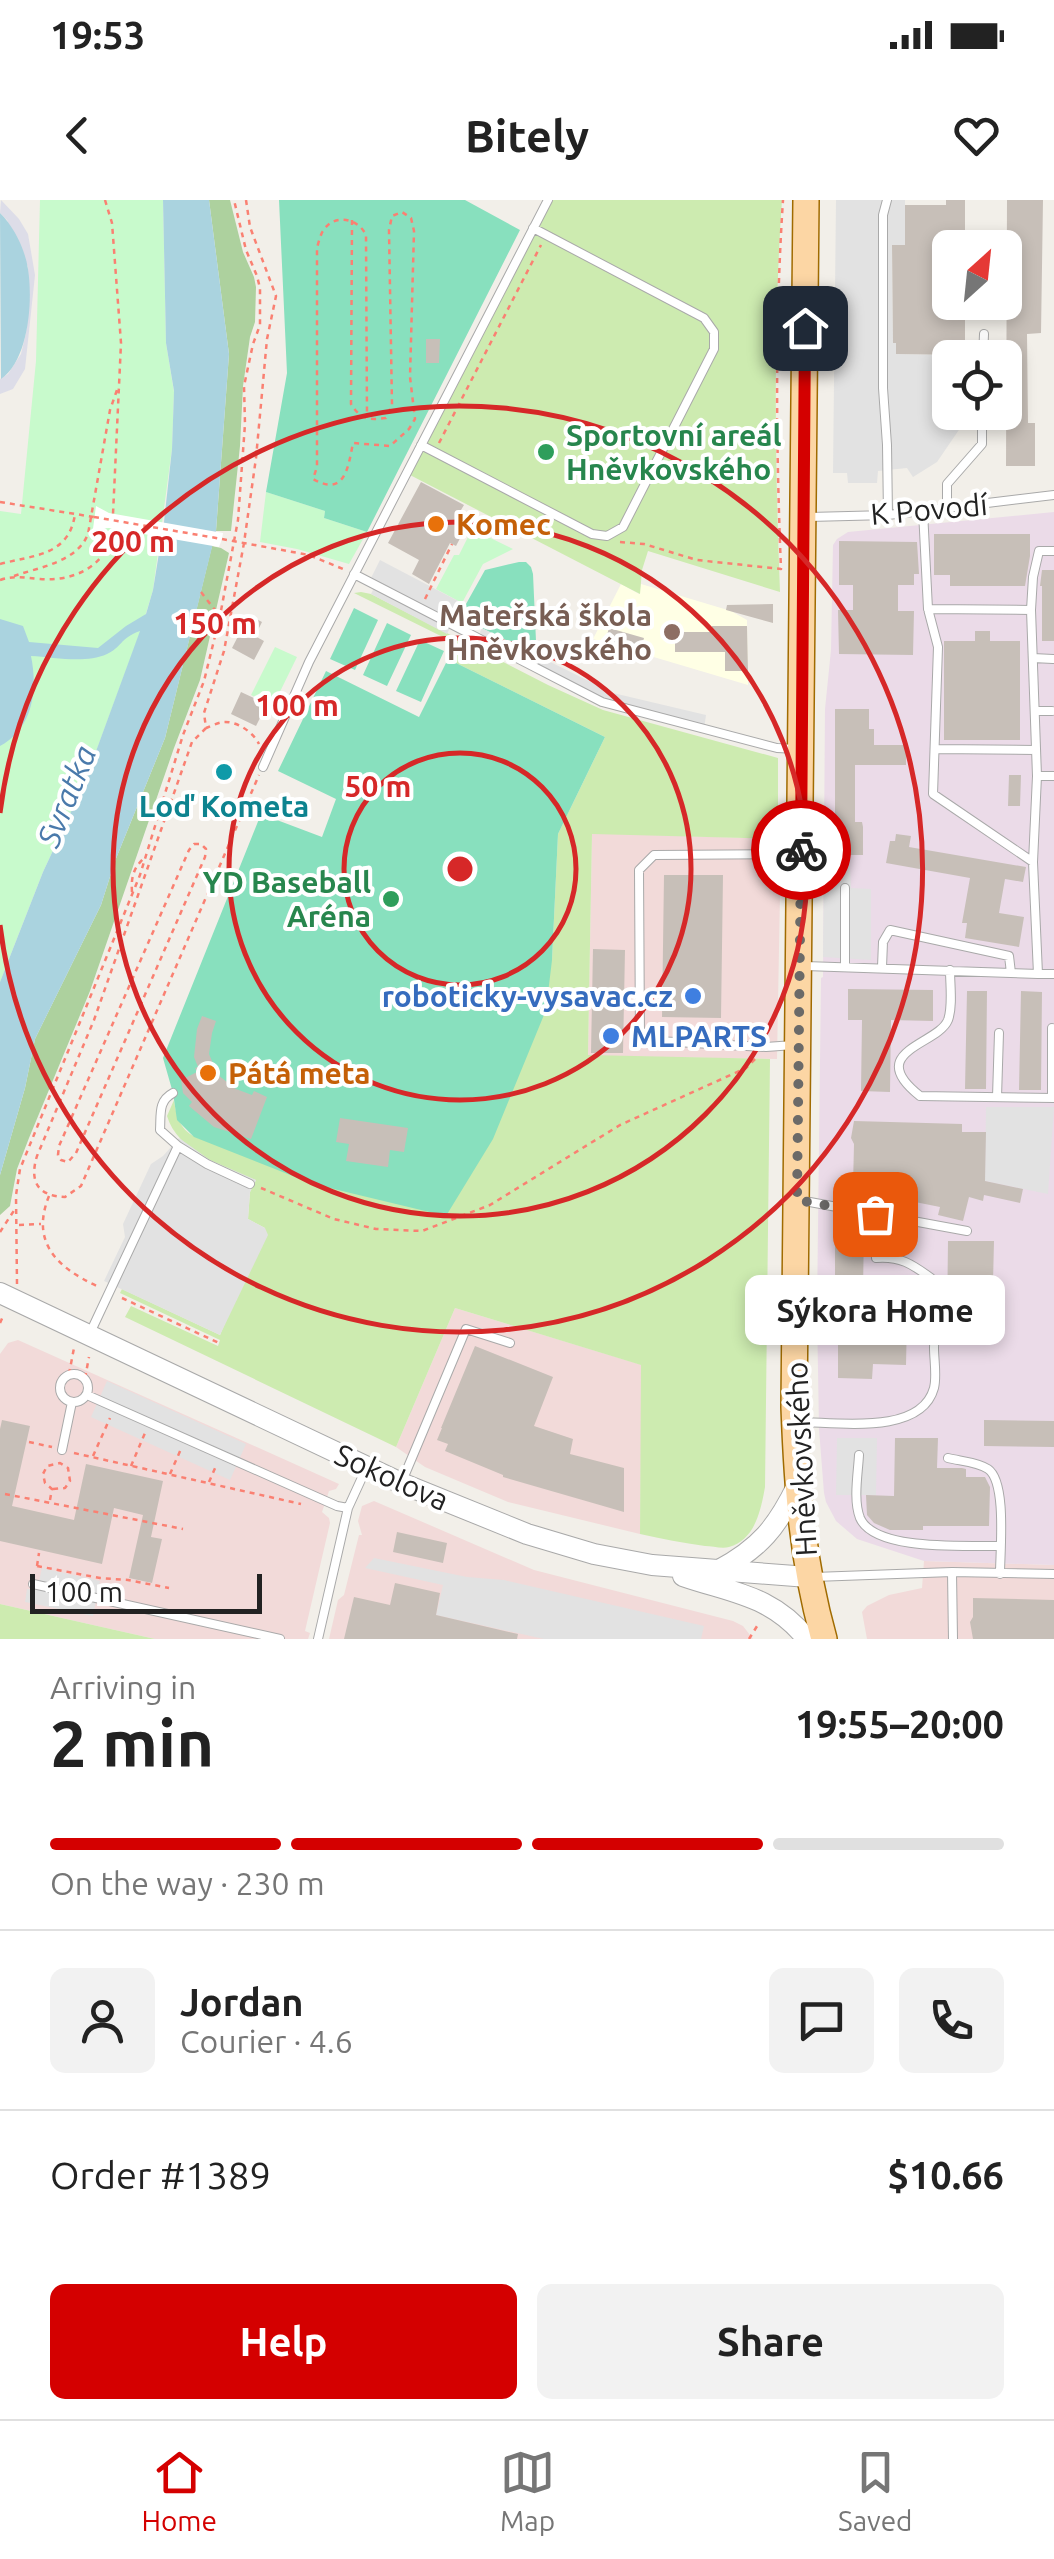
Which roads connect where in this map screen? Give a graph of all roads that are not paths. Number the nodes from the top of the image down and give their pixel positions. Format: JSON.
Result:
{"nodes":[{"id":1,"x":548,"y":200,"type":"edge"},
{"id":2,"x":806,"y":200,"type":"edge"},
{"id":3,"x":887,"y":200,"type":"edge"},
{"id":4,"x":533,"y":228,"type":"junction"},
{"id":5,"x":984,"y":334,"type":"dead end"},
{"id":6,"x":984,"y":340,"type":"edge"},
{"id":7,"x":982,"y":430,"type":"edge"},
{"id":8,"x":421,"y":445,"type":"junction"},
{"id":9,"x":1054,"y":495,"type":"edge"},
{"id":10,"x":947,"y":508,"type":"junction"},
{"id":11,"x":923,"y":511,"type":"junction"},
{"id":12,"x":888,"y":515,"type":"junction"},
{"id":13,"x":804,"y":517,"type":"junction"},
{"id":14,"x":1054,"y":551,"type":"edge"},
{"id":15,"x":354,"y":574,"type":"junction"},
{"id":16,"x":928,"y":608,"type":"junction"},
{"id":17,"x":1031,"y":610,"type":"junction"},
{"id":18,"x":1033,"y":658,"type":"junction"},
{"id":19,"x":1053,"y":659,"type":"edge"},
{"id":20,"x":1034,"y":711,"type":"junction"},
{"id":21,"x":1052,"y":711,"type":"edge"},
{"id":22,"x":802,"y":749,"type":"junction"},
{"id":23,"x":935,"y":749,"type":"junction"},
{"id":24,"x":1036,"y":750,"type":"junction"},
{"id":25,"x":263,"y":768,"type":"road end"},
{"id":26,"x":1037,"y":776,"type":"junction"},
{"id":27,"x":1054,"y":776,"type":"edge"},
{"id":28,"x":801,"y":854,"type":"junction"},
{"id":29,"x":1033,"y":862,"type":"junction"},
{"id":30,"x":846,"y":888,"type":"dead end"},
{"id":31,"x":800,"y":966,"type":"junction"},
{"id":32,"x":845,"y":966,"type":"junction"},
{"id":33,"x":882,"y":968,"type":"junction"},
{"id":34,"x":950,"y":970,"type":"junction"},
{"id":35,"x":1011,"y":972,"type":"junction"},
{"id":36,"x":1038,"y":974,"type":"junction"},
{"id":37,"x":1054,"y":974,"type":"edge"},
{"id":38,"x":1052,"y":1028,"type":"edge"},
{"id":39,"x":999,"y":1033,"type":"dead end"},
{"id":40,"x":799,"y":1044,"type":"junction"},
{"id":41,"x":173,"y":1093,"type":"dead end"},
{"id":42,"x":997,"y":1097,"type":"junction"},
{"id":43,"x":1053,"y":1098,"type":"edge"},
{"id":44,"x":178,"y":1146,"type":"junction"},
{"id":45,"x":250,"y":1184,"type":"road end"},
{"id":46,"x":797,"y":1200,"type":"junction"},
{"id":47,"x":967,"y":1230,"type":"dead end"},
{"id":48,"x":876,"y":1258,"type":"dead end"},
{"id":49,"x":2,"y":1304,"type":"edge"},
{"id":50,"x":510,"y":1343,"type":"dead end"},
{"id":51,"x":85,"y":1346,"type":"junction"},
{"id":52,"x":87,"y":1394,"type":"junction"},
{"id":53,"x":72,"y":1402,"type":"junction"},
{"id":54,"x":794,"y":1422,"type":"junction"},
{"id":55,"x":62,"y":1450,"type":"road end"},
{"id":56,"x":860,"y":1456,"type":"dead end"},
{"id":57,"x":948,"y":1458,"type":"dead end"},
{"id":58,"x":366,"y":1466,"type":"junction"},
{"id":59,"x":401,"y":1483,"type":"junction"},
{"id":60,"x":797,"y":1486,"type":"junction"},
{"id":61,"x":348,"y":1508,"type":"junction"},
{"id":62,"x":1000,"y":1546,"type":"junction"},
{"id":63,"x":652,"y":1565,"type":"junction"},
{"id":64,"x":717,"y":1571,"type":"junction"},
{"id":65,"x":952,"y":1572,"type":"junction"},
{"id":66,"x":1000,"y":1574,"type":"junction"},
{"id":67,"x":1054,"y":1574,"type":"edge"},
{"id":68,"x":808,"y":1578,"type":"junction"},
{"id":69,"x":33,"y":1584,"type":"dead end"},
{"id":70,"x":280,"y":1639,"type":"edge"},
{"id":71,"x":318,"y":1639,"type":"edge"},
{"id":72,"x":807,"y":1639,"type":"edge"},
{"id":73,"x":824,"y":1639,"type":"edge"},
{"id":74,"x":953,"y":1639,"type":"edge"}],
"edges":[{"from":1,"to":4,"type":"lane"},
{"from":2,"to":13,"type":"main road","name":"Hněvkovského"},
{"from":3,"to":12,"type":"lane"},
{"from":4,"to":8,"type":"lane"},
{"from":4,"to":8,"type":"lane"},
{"from":5,"to":6,"type":"lane"},
{"from":7,"to":10,"type":"lane"},
{"from":8,"to":15,"type":"lane"},
{"from":9,"to":10,"type":"lane","name":"K Povodí"},
{"from":10,"to":11,"type":"lane","name":"K Povodí"},
{"from":11,"to":12,"type":"lane","name":"K Povodí"},
{"from":11,"to":16,"type":"lane"},
{"from":12,"to":13,"type":"lane","name":"K Povodí"},
{"from":13,"to":22,"type":"main road","name":"Hněvkovského"},
{"from":14,"to":17,"type":"lane"},
{"from":15,"to":22,"type":"lane"},
{"from":15,"to":25,"type":"lane"},
{"from":16,"to":17,"type":"lane"},
{"from":16,"to":23,"type":"lane"},
{"from":17,"to":18,"type":"lane"},
{"from":18,"to":19,"type":"lane"},
{"from":18,"to":20,"type":"lane"},
{"from":20,"to":21,"type":"lane"},
{"from":20,"to":24,"type":"lane"},
{"from":22,"to":28,"type":"main road","name":"Hněvkovského"},
{"from":23,"to":24,"type":"lane"},
{"from":23,"to":29,"type":"lane"},
{"from":24,"to":26,"type":"lane"},
{"from":26,"to":27,"type":"lane"},
{"from":26,"to":29,"type":"lane"},
{"from":28,"to":31,"type":"main road","name":"Hněvkovského"},
{"from":28,"to":40,"type":"lane"},
{"from":29,"to":36,"type":"lane"},
{"from":30,"to":32,"type":"lane"},
{"from":31,"to":32,"type":"lane"},
{"from":31,"to":40,"type":"main road","name":"Hněvkovského"},
{"from":32,"to":33,"type":"lane"},
{"from":33,"to":34,"type":"lane"},
{"from":33,"to":35,"type":"lane"},
{"from":34,"to":35,"type":"lane"},
{"from":34,"to":42,"type":"lane"},
{"from":35,"to":36,"type":"lane"},
{"from":36,"to":37,"type":"lane"},
{"from":38,"to":43,"type":"lane"},
{"from":39,"to":42,"type":"lane"},
{"from":40,"to":46,"type":"main road","name":"Hněvkovského"},
{"from":41,"to":44,"type":"lane"},
{"from":42,"to":43,"type":"lane"},
{"from":44,"to":45,"type":"lane"},
{"from":44,"to":51,"type":"lane"},
{"from":46,"to":47,"type":"lane"},
{"from":46,"to":54,"type":"main road","name":"Hněvkovského"},
{"from":48,"to":54,"type":"lane"},
{"from":49,"to":51,"type":"street","name":"Sokolova"},
{"from":50,"to":59,"type":"lane"},
{"from":51,"to":58,"type":"street","name":"Sokolova"},
{"from":52,"to":53,"type":"lane"},
{"from":52,"to":53,"type":"lane"},
{"from":52,"to":61,"type":"lane"},
{"from":53,"to":55,"type":"lane"},
{"from":54,"to":60,"type":"main road","name":"Hněvkovského"},
{"from":56,"to":62,"type":"lane"},
{"from":57,"to":62,"type":"lane"},
{"from":58,"to":59,"type":"street","name":"Sokolova"},
{"from":58,"to":61,"type":"lane"},
{"from":59,"to":63,"type":"street","name":"Sokolova"},
{"from":60,"to":64,"type":"street"},
{"from":60,"to":68,"type":"main road","name":"Hněvkovského"},
{"from":61,"to":71,"type":"lane"},
{"from":62,"to":66,"type":"lane"},
{"from":63,"to":64,"type":"street","name":"Sokolova"},
{"from":63,"to":72,"type":"street"},
{"from":64,"to":68,"type":"street","name":"Sokolova"},
{"from":65,"to":66,"type":"lane"},
{"from":65,"to":68,"type":"lane"},
{"from":65,"to":74,"type":"lane"},
{"from":66,"to":67,"type":"lane"},
{"from":68,"to":73,"type":"main road","name":"Hněvkovského"},
{"from":69,"to":70,"type":"lane"}]}
